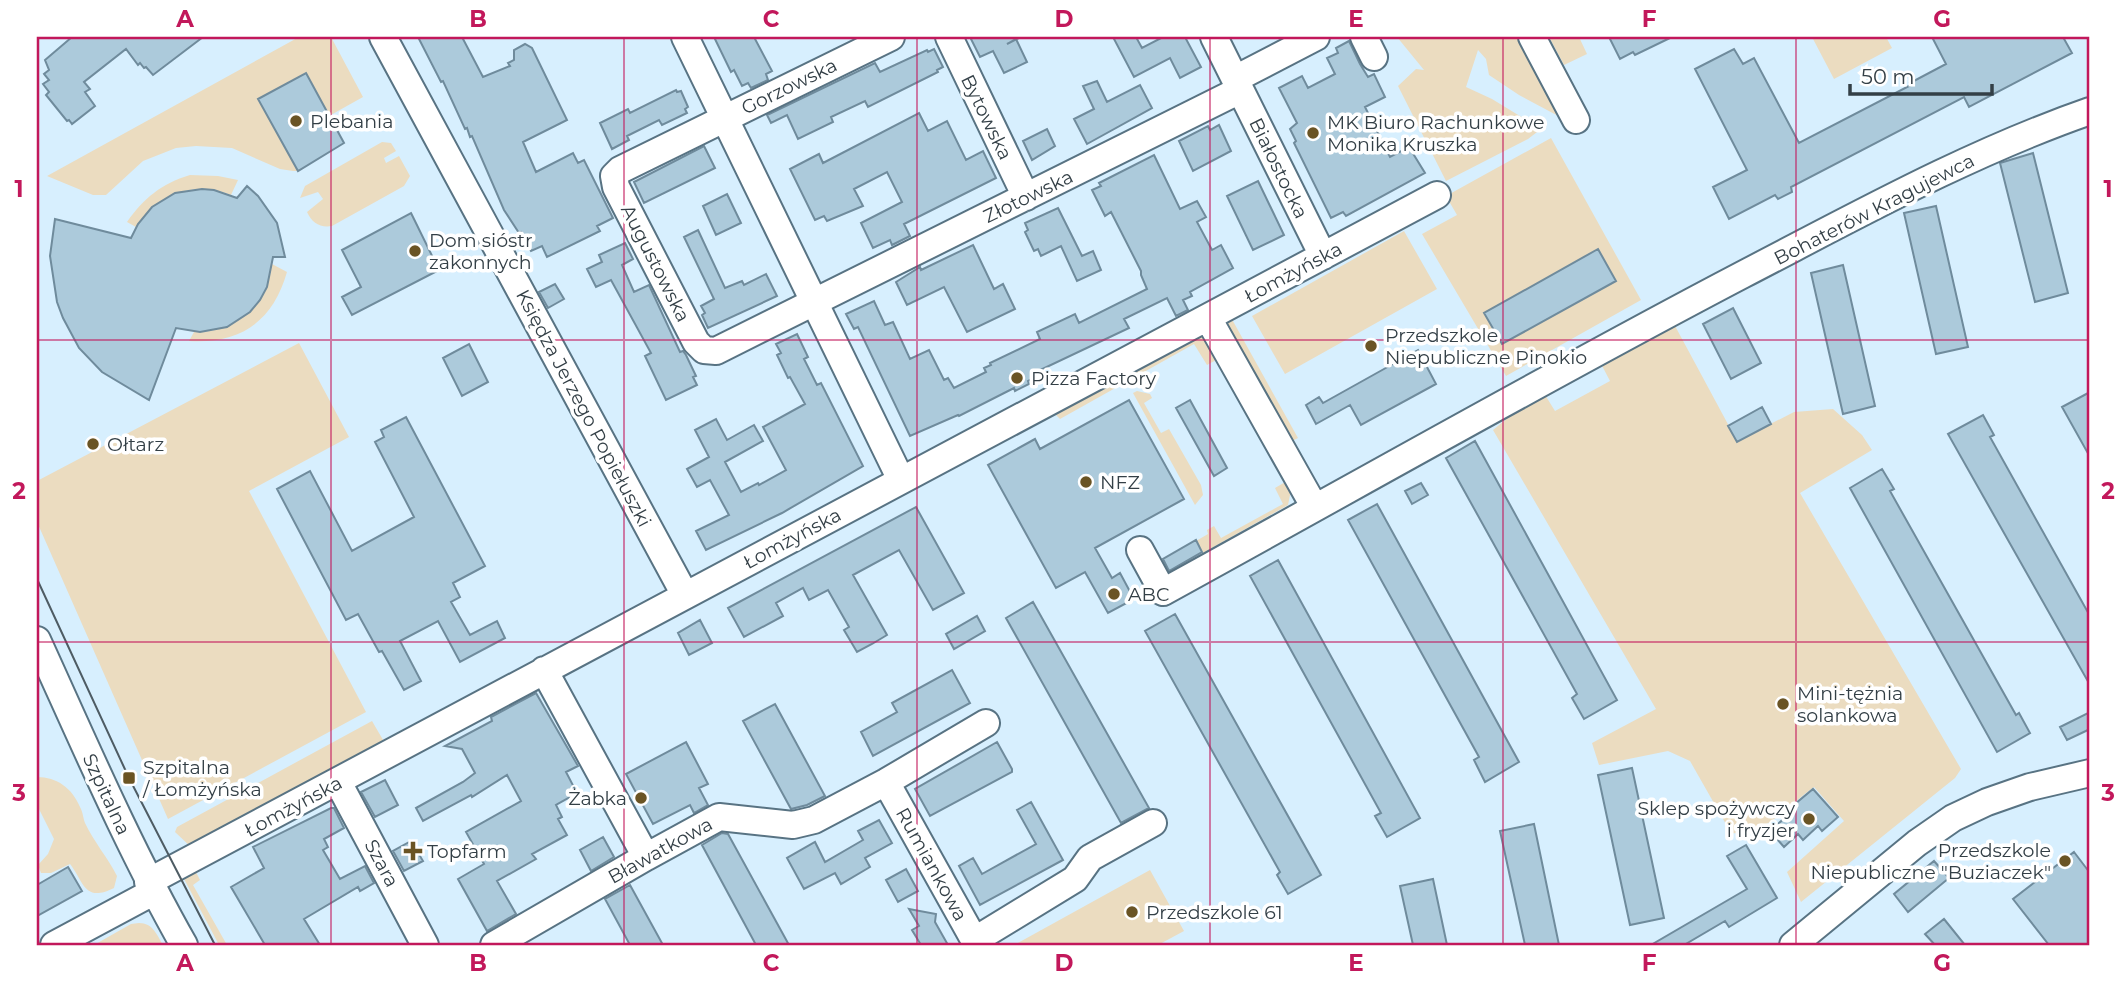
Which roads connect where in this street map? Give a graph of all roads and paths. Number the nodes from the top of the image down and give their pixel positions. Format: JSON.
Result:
{"nodes":[{"id":1,"x":383,"y":37,"type":"edge"},
{"id":2,"x":685,"y":37,"type":"edge"},
{"id":3,"x":891,"y":37,"type":"edge"},
{"id":4,"x":949,"y":37,"type":"edge"},
{"id":5,"x":1214,"y":37,"type":"edge"},
{"id":6,"x":1316,"y":37,"type":"edge"},
{"id":7,"x":1532,"y":37,"type":"edge"},
{"id":8,"x":1238,"y":84,"type":"junction"},
{"id":9,"x":2090,"y":111,"type":"edge"},
{"id":10,"x":725,"y":118,"type":"junction"},
{"id":11,"x":1576,"y":120,"type":"dead end"},
{"id":12,"x":1437,"y":195,"type":"dead end"},
{"id":13,"x":1026,"y":197,"type":"junction"},
{"id":14,"x":1323,"y":256,"type":"junction"},
{"id":15,"x":815,"y":302,"type":"junction"},
{"id":16,"x":1208,"y":318,"type":"junction"},
{"id":17,"x":901,"y":480,"type":"junction"},
{"id":18,"x":1315,"y":508,"type":"junction"},
{"id":19,"x":1140,"y":550,"type":"dead end"},
{"id":20,"x":684,"y":595,"type":"junction"},
{"id":21,"x":37,"y":640,"type":"edge"},
{"id":22,"x":544,"y":670,"type":"junction"},
{"id":23,"x":986,"y":723,"type":"dead end"},
{"id":24,"x":2090,"y":773,"type":"edge"},
{"id":25,"x":338,"y":782,"type":"junction"},
{"id":26,"x":886,"y":782,"type":"junction"},
{"id":27,"x":1153,"y":823,"type":"dead end"},
{"id":28,"x":646,"y":857,"type":"junction"},
{"id":29,"x":151,"y":887,"type":"junction"},
{"id":30,"x":976,"y":943,"type":"edge"},
{"id":31,"x":54,"y":945,"type":"edge"},
{"id":32,"x":184,"y":945,"type":"edge"},
{"id":33,"x":425,"y":945,"type":"edge"},
{"id":34,"x":494,"y":945,"type":"edge"},
{"id":35,"x":1793,"y":945,"type":"edge"}],
"edges":[{"from":1,"to":20,"type":"street","name":"Księdza Jerzego Popiełuszki"},
{"from":2,"to":10,"type":"street"},
{"from":3,"to":10,"type":"street","name":"Gorzowska"},
{"from":4,"to":13,"type":"street","name":"Bytowska"},
{"from":5,"to":8,"type":"street","name":"Białostocka"},
{"from":6,"to":8,"type":"street"},
{"from":7,"to":11,"type":"street"},
{"from":8,"to":13,"type":"street","name":"Złotowska"},
{"from":8,"to":14,"type":"street","name":"Białostocka"},
{"from":9,"to":18,"type":"street","name":"Bohaterów Kragujewca"},
{"from":10,"to":15,"type":"street"},
{"from":10,"to":15,"type":"street","name":"Augustowska"},
{"from":12,"to":14,"type":"street","name":"Łomżyńska"},
{"from":13,"to":15,"type":"street","name":"Złotowska"},
{"from":14,"to":16,"type":"street","name":"Łomżyńska"},
{"from":15,"to":17,"type":"street"},
{"from":16,"to":17,"type":"street","name":"Łomżyńska"},
{"from":16,"to":18,"type":"street"},
{"from":17,"to":20,"type":"street","name":"Łomżyńska"},
{"from":18,"to":19,"type":"street","name":"Bohaterów Kragujewca"},
{"from":20,"to":22,"type":"street","name":"Łomżyńska"},
{"from":21,"to":29,"type":"street","name":"Szpitalna"},
{"from":22,"to":25,"type":"street","name":"Łomżyńska"},
{"from":22,"to":28,"type":"street"},
{"from":23,"to":26,"type":"street","name":"Bławatkowa"},
{"from":24,"to":35,"type":"street"},
{"from":25,"to":29,"type":"street","name":"Łomżyńska"},
{"from":25,"to":33,"type":"street","name":"Szara"},
{"from":26,"to":28,"type":"street","name":"Bławatkowa"},
{"from":26,"to":30,"type":"street","name":"Rumiankowa"},
{"from":27,"to":30,"type":"street"},
{"from":28,"to":34,"type":"street","name":"Bławatkowa"},
{"from":29,"to":31,"type":"street","name":"Łomżyńska"},
{"from":29,"to":32,"type":"street","name":"Szpitalna"}]}
